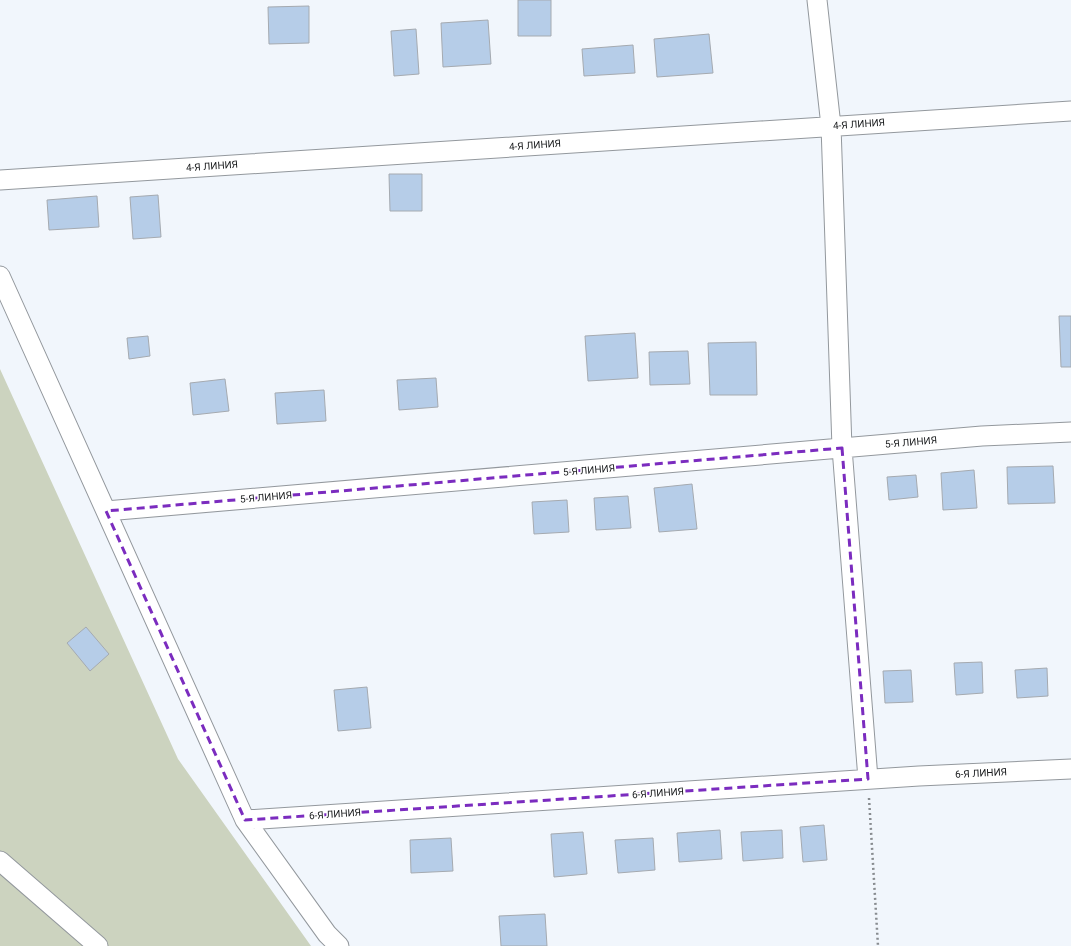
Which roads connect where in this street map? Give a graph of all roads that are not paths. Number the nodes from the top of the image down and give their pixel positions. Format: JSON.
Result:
{"nodes":[{"id":1,"x":818,"y":0,"type":"edge"},
{"id":2,"x":1071,"y":111,"type":"edge"},
{"id":3,"x":831,"y":126,"type":"junction"},
{"id":4,"x":0,"y":180,"type":"edge"},
{"id":5,"x":0,"y":276,"type":"edge"},
{"id":6,"x":1071,"y":432,"type":"edge"},
{"id":7,"x":842,"y":448,"type":"junction"},
{"id":8,"x":106,"y":511,"type":"junction"},
{"id":9,"x":1071,"y":769,"type":"edge"},
{"id":10,"x":868,"y":779,"type":"junction"},
{"id":11,"x":245,"y":820,"type":"junction"},
{"id":12,"x":0,"y":861,"type":"edge"},
{"id":13,"x":98,"y":946,"type":"edge"},
{"id":14,"x":339,"y":946,"type":"edge"}],
"edges":[{"from":1,"to":3,"type":"street"},
{"from":2,"to":3,"type":"street","name":"4-Я ЛИНИЯ"},
{"from":3,"to":4,"type":"street","name":"4-Я ЛИНИЯ"},
{"from":3,"to":7,"type":"street"},
{"from":5,"to":8,"type":"street"},
{"from":6,"to":7,"type":"street","name":"5-Я ЛИНИЯ"},
{"from":7,"to":8,"type":"street","name":"5-Я ЛИНИЯ"},
{"from":7,"to":10,"type":"street"},
{"from":8,"to":11,"type":"street"},
{"from":9,"to":10,"type":"street","name":"6-Я ЛИНИЯ"},
{"from":10,"to":11,"type":"street","name":"6-Я ЛИНИЯ"},
{"from":11,"to":14,"type":"street"},
{"from":12,"to":13,"type":"street"}]}
